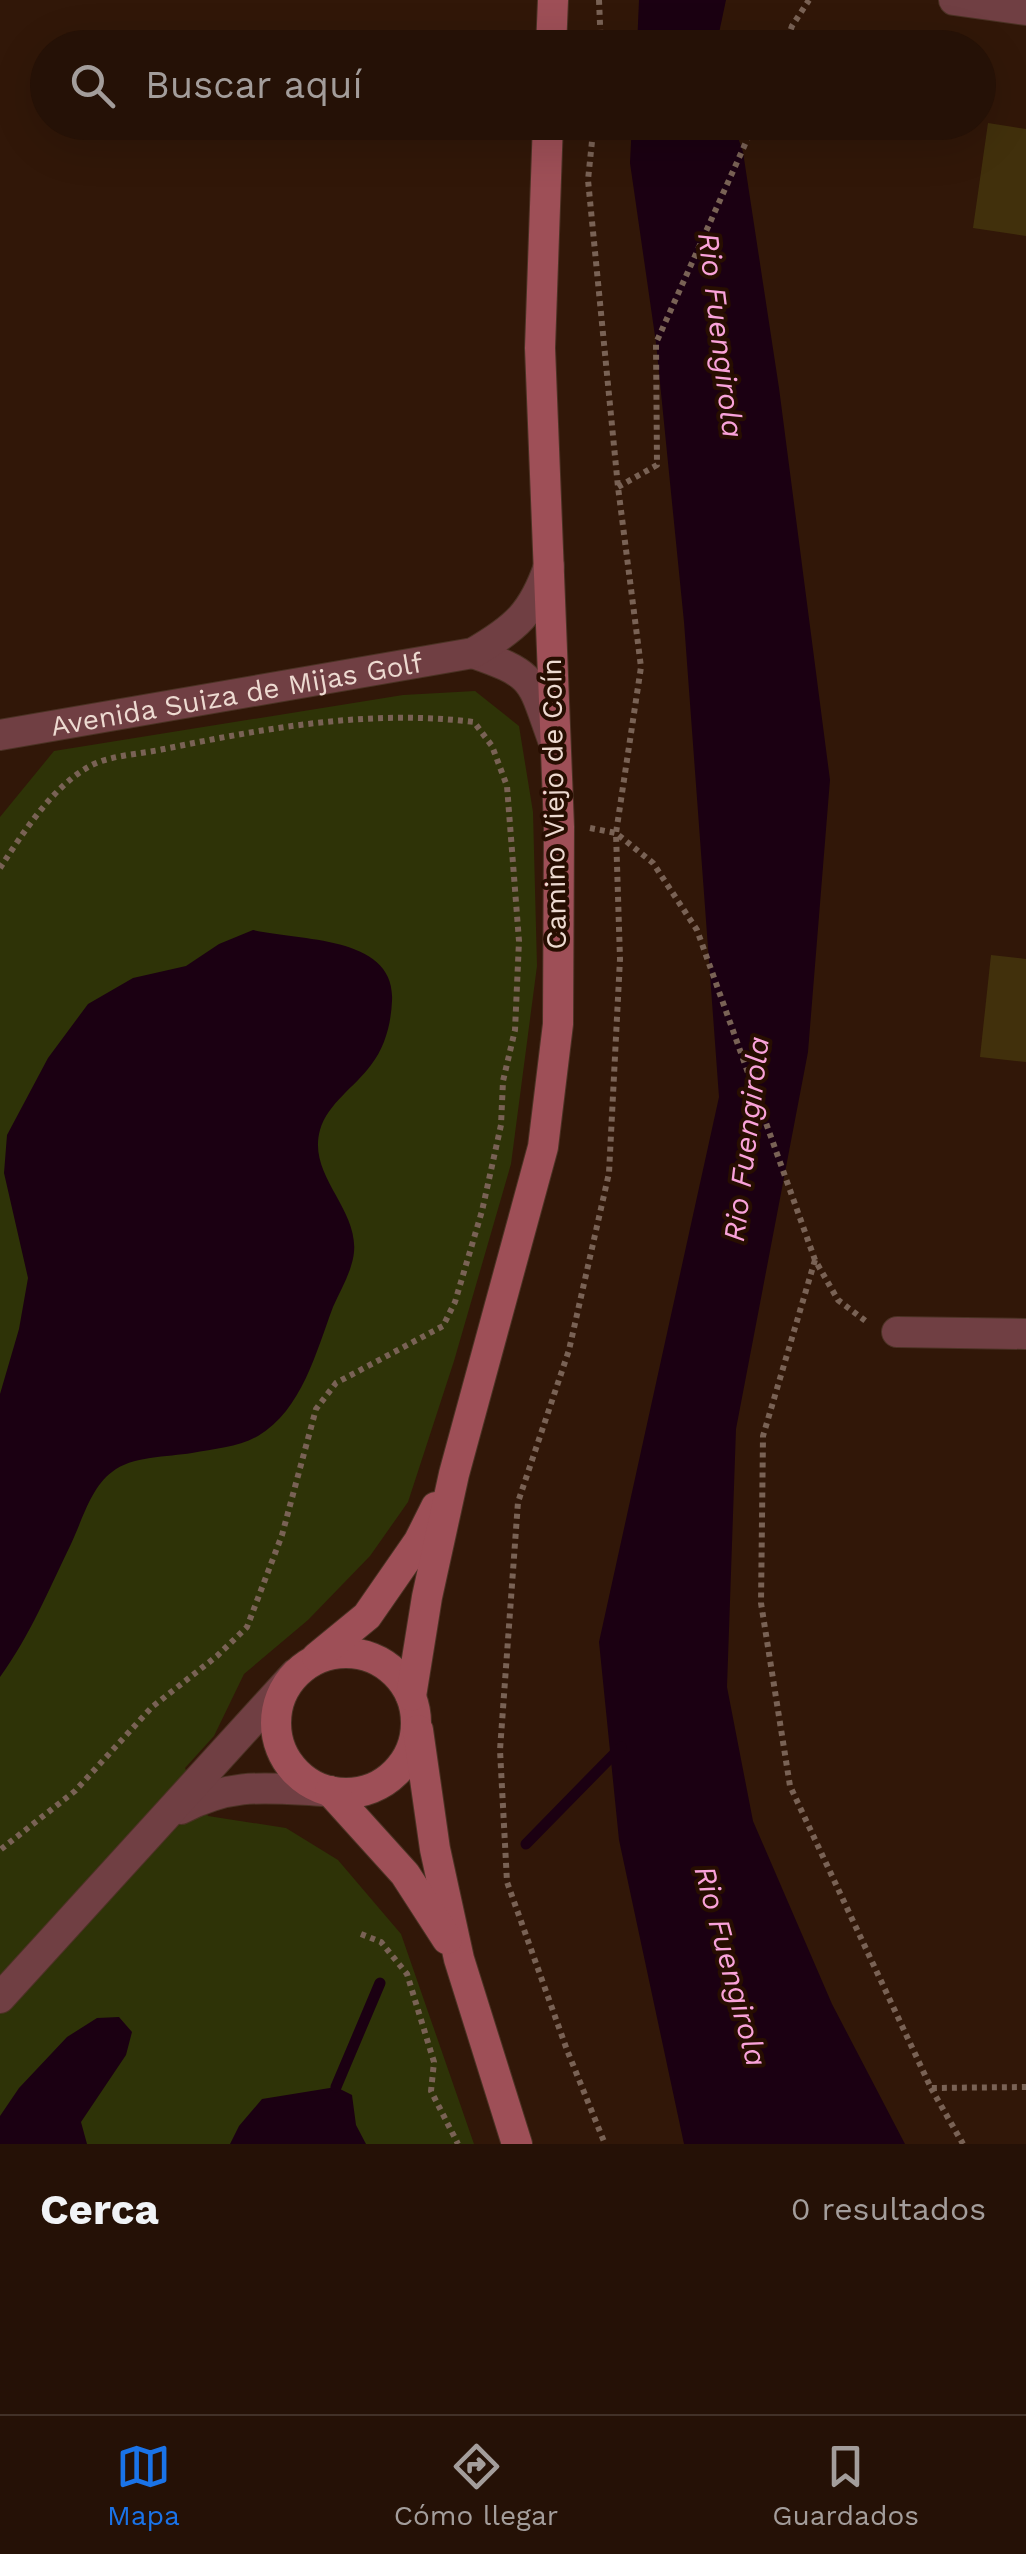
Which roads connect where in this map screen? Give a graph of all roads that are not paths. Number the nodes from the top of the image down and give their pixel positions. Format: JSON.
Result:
{"nodes":[{"id":1,"x":553,"y":0,"type":"edge"},
{"id":2,"x":954,"y":0,"type":"edge"},
{"id":3,"x":1026,"y":10,"type":"edge"},
{"id":4,"x":552,"y":30,"type":"edge"},
{"id":5,"x":547,"y":140,"type":"edge"},
{"id":6,"x":549,"y":566,"type":"junction"},
{"id":7,"x":474,"y":654,"type":"junction"},
{"id":8,"x":0,"y":735,"type":"edge"},
{"id":9,"x":556,"y":748,"type":"junction"},
{"id":10,"x":896,"y":1332,"type":"road end"},
{"id":11,"x":1026,"y":1334,"type":"edge"},
{"id":12,"x":454,"y":1474,"type":"junction"},
{"id":13,"x":304,"y":1667,"type":"junction"},
{"id":14,"x":414,"y":1707,"type":"junction"},
{"id":15,"x":326,"y":1791,"type":"junction"},
{"id":16,"x":160,"y":1820,"type":"junction"},
{"id":17,"x":459,"y":1959,"type":"junction"},
{"id":18,"x":0,"y":1998,"type":"edge"},
{"id":19,"x":517,"y":2144,"type":"edge"}],
"edges":[{"from":1,"to":4,"type":"street"},
{"from":2,"to":3,"type":"street"},
{"from":5,"to":6,"type":"street","name":"Camino Viejo de Coín"},
{"from":6,"to":7,"type":"street","name":"Avenida Suiza de Mijas Golf"},
{"from":6,"to":9,"type":"street","name":"Camino Viejo de Coín"},
{"from":7,"to":8,"type":"street","name":"Avenida Suiza de Mijas Golf"},
{"from":7,"to":9,"type":"street"},
{"from":9,"to":12,"type":"street","name":"Camino Viejo de Coín"},
{"from":10,"to":11,"type":"street"},
{"from":12,"to":13,"type":"street","name":"Camino Viejo de Coín"},
{"from":12,"to":14,"type":"street","name":"Camino Viejo de Coín"},
{"from":13,"to":14,"type":"street"},
{"from":13,"to":15,"type":"street"},
{"from":13,"to":16,"type":"street"},
{"from":14,"to":15,"type":"street"},
{"from":14,"to":17,"type":"street","name":"Camino Viejo de Coín"},
{"from":15,"to":16,"type":"street"},
{"from":15,"to":17,"type":"street","name":"Camino Viejo de Coín"},
{"from":16,"to":18,"type":"street"},
{"from":17,"to":19,"type":"street","name":"Camino Viejo de Coín"}]}
